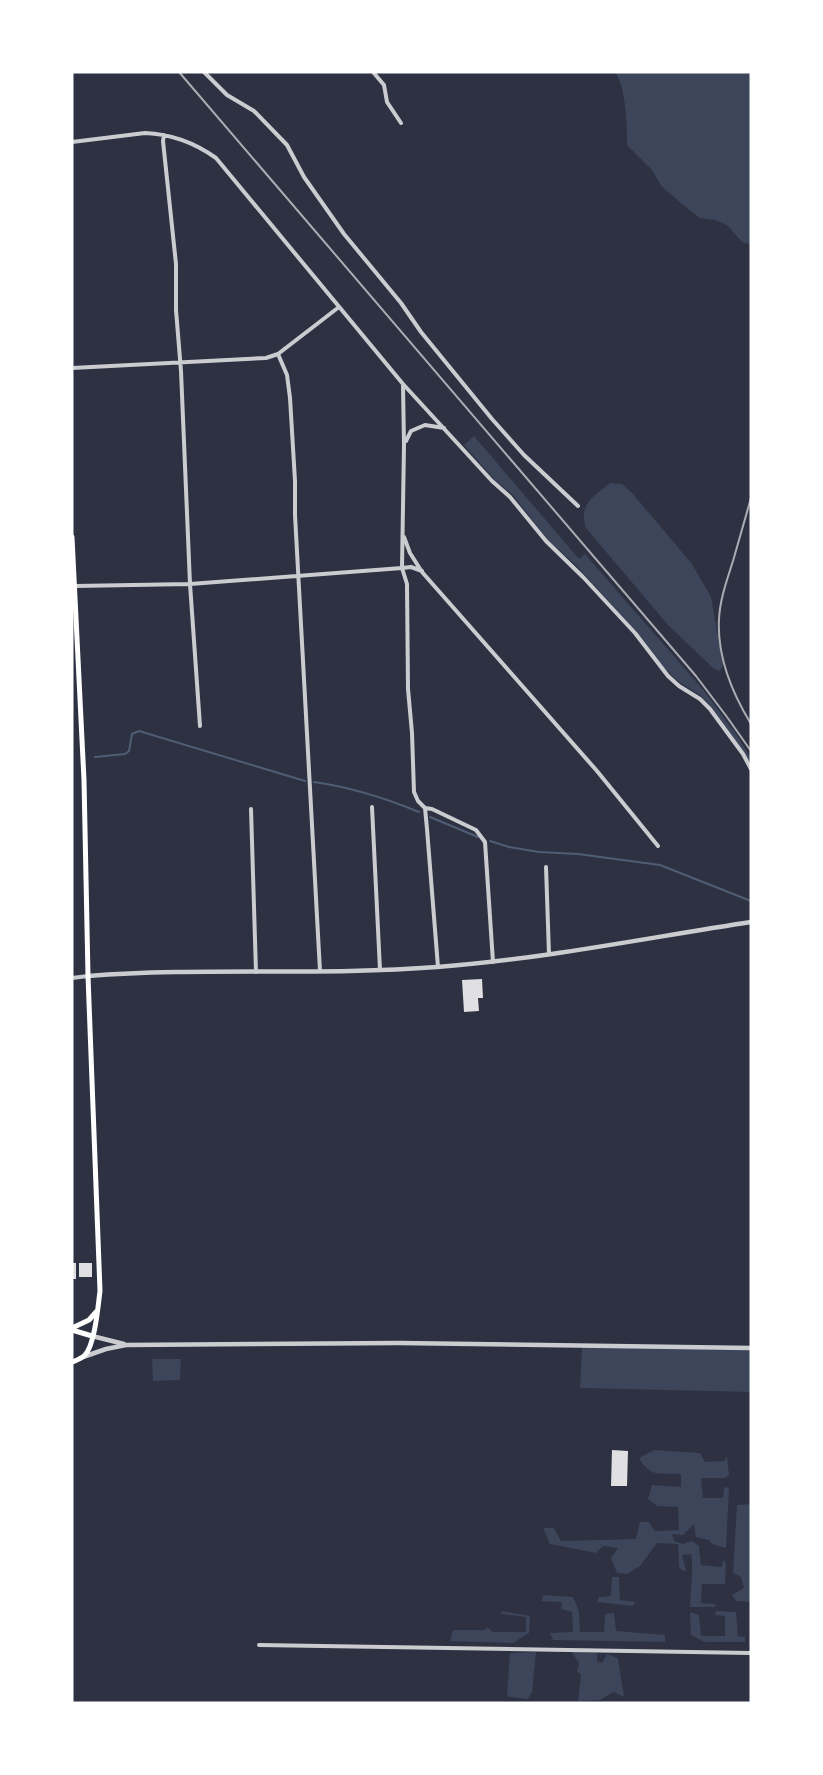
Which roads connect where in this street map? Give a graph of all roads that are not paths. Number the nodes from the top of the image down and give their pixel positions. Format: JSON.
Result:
{"nodes":[{"id":1,"x":204,"y":72,"type":"edge"},
{"id":2,"x":373,"y":72,"type":"edge"},
{"id":3,"x":401,"y":123,"type":"dead end"},
{"id":4,"x":164,"y":135,"type":"junction"},
{"id":5,"x":72,"y":142,"type":"edge"},
{"id":6,"x":339,"y":307,"type":"junction"},
{"id":7,"x":278,"y":354,"type":"junction"},
{"id":8,"x":180,"y":362,"type":"junction"},
{"id":9,"x":72,"y":368,"type":"edge"},
{"id":10,"x":403,"y":384,"type":"junction"},
{"id":11,"x":444,"y":428,"type":"junction"},
{"id":12,"x":404,"y":445,"type":"junction"},
{"id":13,"x":578,"y":506,"type":"dead end"},
{"id":14,"x":403,"y":533,"type":"junction"},
{"id":15,"x":72,"y":537,"type":"edge"},
{"id":16,"x":402,"y":568,"type":"junction"},
{"id":17,"x":422,"y":572,"type":"junction"},
{"id":18,"x":299,"y":576,"type":"junction"},
{"id":19,"x":190,"y":584,"type":"junction"},
{"id":20,"x":75,"y":586,"type":"junction"},
{"id":21,"x":200,"y":726,"type":"dead end"},
{"id":22,"x":751,"y":770,"type":"edge"},
{"id":23,"x":372,"y":807,"type":"dead end"},
{"id":24,"x":425,"y":808,"type":"junction"},
{"id":25,"x":251,"y":809,"type":"dead end"},
{"id":26,"x":658,"y":846,"type":"dead end"},
{"id":27,"x":546,"y":867,"type":"dead end"},
{"id":28,"x":751,"y":922,"type":"edge"},
{"id":29,"x":549,"y":955,"type":"junction"},
{"id":30,"x":493,"y":962,"type":"junction"},
{"id":31,"x":438,"y":967,"type":"junction"},
{"id":32,"x":380,"y":970,"type":"junction"},
{"id":33,"x":256,"y":972,"type":"junction"},
{"id":34,"x":320,"y":972,"type":"junction"},
{"id":35,"x":88,"y":976,"type":"junction"},
{"id":36,"x":72,"y":978,"type":"edge"},
{"id":37,"x":98,"y":1311,"type":"junction"},
{"id":38,"x":72,"y":1329,"type":"edge"},
{"id":39,"x":92,"y":1336,"type":"junction"},
{"id":40,"x":126,"y":1345,"type":"junction"},
{"id":41,"x":751,"y":1348,"type":"edge"},
{"id":42,"x":83,"y":1357,"type":"junction"},
{"id":43,"x":72,"y":1362,"type":"edge"},
{"id":44,"x":259,"y":1645,"type":"dead end"},
{"id":45,"x":751,"y":1653,"type":"edge"}],
"edges":[{"from":1,"to":13,"type":"street"},
{"from":2,"to":3,"type":"street"},
{"from":4,"to":5,"type":"street"},
{"from":4,"to":6,"type":"street"},
{"from":4,"to":8,"type":"street"},
{"from":6,"to":7,"type":"street"},
{"from":6,"to":10,"type":"street"},
{"from":7,"to":8,"type":"street"},
{"from":7,"to":18,"type":"street"},
{"from":8,"to":9,"type":"street"},
{"from":8,"to":19,"type":"street"},
{"from":10,"to":11,"type":"street"},
{"from":10,"to":12,"type":"street"},
{"from":11,"to":12,"type":"street"},
{"from":11,"to":22,"type":"street"},
{"from":12,"to":14,"type":"street"},
{"from":14,"to":16,"type":"street"},
{"from":14,"to":17,"type":"street"},
{"from":15,"to":20,"type":"main road"},
{"from":16,"to":17,"type":"street"},
{"from":16,"to":18,"type":"street"},
{"from":16,"to":24,"type":"street"},
{"from":17,"to":26,"type":"street"},
{"from":18,"to":19,"type":"street"},
{"from":18,"to":34,"type":"street"},
{"from":19,"to":20,"type":"street"},
{"from":19,"to":21,"type":"street"},
{"from":20,"to":35,"type":"main road"},
{"from":23,"to":32,"type":"street"},
{"from":24,"to":30,"type":"street"},
{"from":24,"to":31,"type":"street"},
{"from":25,"to":33,"type":"street"},
{"from":27,"to":29,"type":"street"},
{"from":28,"to":29,"type":"street"},
{"from":29,"to":30,"type":"street"},
{"from":30,"to":31,"type":"street"},
{"from":31,"to":32,"type":"street"},
{"from":32,"to":34,"type":"street"},
{"from":33,"to":34,"type":"street"},
{"from":33,"to":35,"type":"street"},
{"from":35,"to":36,"type":"street"},
{"from":35,"to":37,"type":"main road"},
{"from":37,"to":38,"type":"main road"},
{"from":37,"to":39,"type":"main road"},
{"from":38,"to":39,"type":"main road"},
{"from":39,"to":40,"type":"street"},
{"from":39,"to":42,"type":"main road"},
{"from":40,"to":41,"type":"street"},
{"from":40,"to":42,"type":"street"},
{"from":42,"to":43,"type":"main road"},
{"from":44,"to":45,"type":"street"}]}
